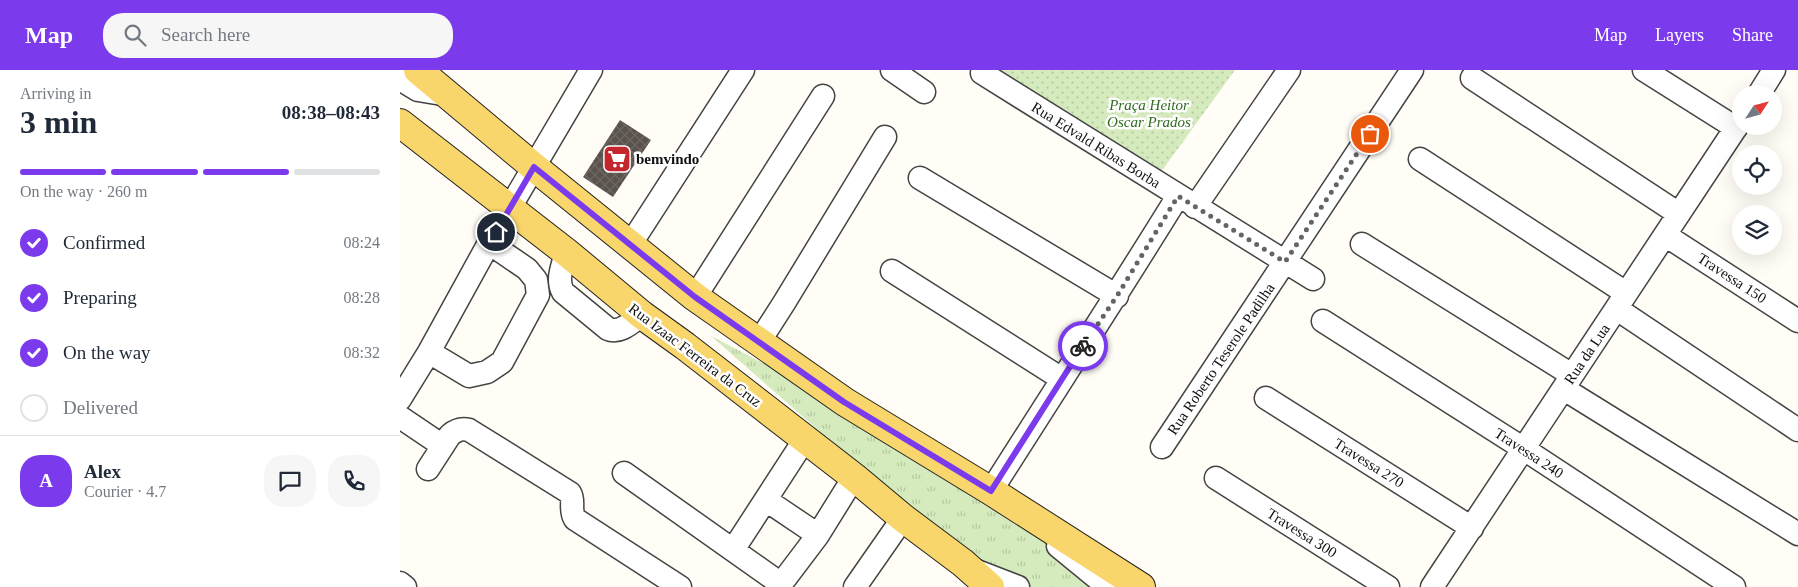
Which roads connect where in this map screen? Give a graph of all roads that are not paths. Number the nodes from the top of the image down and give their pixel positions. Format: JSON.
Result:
{"nodes":[{"id":1,"x":418,"y":70,"type":"edge"},
{"id":2,"x":590,"y":70,"type":"edge"},
{"id":3,"x":743,"y":70,"type":"edge"},
{"id":4,"x":892,"y":70,"type":"edge"},
{"id":5,"x":1289,"y":70,"type":"edge"},
{"id":6,"x":1412,"y":70,"type":"edge"},
{"id":7,"x":1644,"y":70,"type":"edge"},
{"id":8,"x":1774,"y":70,"type":"edge"},
{"id":9,"x":982,"y":73,"type":"dead end"},
{"id":10,"x":1472,"y":78,"type":"dead end"},
{"id":11,"x":400,"y":79,"type":"edge"},
{"id":12,"x":1765,"y":85,"type":"edge"},
{"id":13,"x":924,"y":92,"type":"dead end"},
{"id":14,"x":448,"y":95,"type":"junction"},
{"id":15,"x":823,"y":96,"type":"dead end"},
{"id":16,"x":1732,"y":120,"type":"edge"},
{"id":17,"x":400,"y":123,"type":"edge"},
{"id":18,"x":1732,"y":134,"type":"edge"},
{"id":19,"x":885,"y":137,"type":"dead end"},
{"id":20,"x":1420,"y":159,"type":"dead end"},
{"id":21,"x":534,"y":167,"type":"junction"},
{"id":22,"x":920,"y":178,"type":"dead end"},
{"id":23,"x":1187,"y":202,"type":"junction"},
{"id":24,"x":510,"y":208,"type":"junction"},
{"id":25,"x":1679,"y":214,"type":"junction"},
{"id":26,"x":1665,"y":235,"type":"junction"},
{"id":27,"x":489,"y":243,"type":"junction"},
{"id":28,"x":1362,"y":244,"type":"dead end"},
{"id":29,"x":630,"y":245,"type":"junction"},
{"id":30,"x":1285,"y":262,"type":"junction"},
{"id":31,"x":892,"y":271,"type":"dead end"},
{"id":32,"x":1313,"y":279,"type":"dead end"},
{"id":33,"x":1117,"y":296,"type":"junction"},
{"id":34,"x":695,"y":297,"type":"junction"},
{"id":35,"x":1622,"y":301,"type":"junction"},
{"id":36,"x":1323,"y":321,"type":"dead end"},
{"id":37,"x":1798,"y":321,"type":"edge"},
{"id":38,"x":759,"y":342,"type":"junction"},
{"id":39,"x":429,"y":352,"type":"junction"},
{"id":40,"x":1062,"y":379,"type":"junction"},
{"id":41,"x":1568,"y":382,"type":"junction"},
{"id":42,"x":1266,"y":398,"type":"dead end"},
{"id":43,"x":400,"y":399,"type":"edge"},
{"id":44,"x":400,"y":418,"type":"edge"},
{"id":45,"x":1798,"y":430,"type":"edge"},
{"id":46,"x":805,"y":440,"type":"junction"},
{"id":47,"x":443,"y":446,"type":"junction"},
{"id":48,"x":1162,"y":447,"type":"dead end"},
{"id":49,"x":1524,"y":449,"type":"junction"},
{"id":50,"x":428,"y":468,"type":"dead end"},
{"id":51,"x":624,"y":473,"type":"dead end"},
{"id":52,"x":854,"y":477,"type":"junction"},
{"id":53,"x":1216,"y":478,"type":"dead end"},
{"id":54,"x":991,"y":491,"type":"junction"},
{"id":55,"x":766,"y":500,"type":"junction"},
{"id":56,"x":903,"y":518,"type":"junction"},
{"id":57,"x":1472,"y":528,"type":"junction"},
{"id":58,"x":1798,"y":534,"type":"edge"},
{"id":59,"x":818,"y":535,"type":"junction"},
{"id":60,"x":733,"y":550,"type":"junction"},
{"id":61,"x":970,"y":568,"type":"junction"},
{"id":62,"x":400,"y":583,"type":"edge"},
{"id":63,"x":780,"y":586,"type":"edge"},
{"id":64,"x":406,"y":587,"type":"edge"},
{"id":65,"x":680,"y":587,"type":"edge"},
{"id":66,"x":855,"y":587,"type":"edge"},
{"id":67,"x":990,"y":587,"type":"edge"},
{"id":68,"x":1018,"y":587,"type":"edge"},
{"id":69,"x":1108,"y":587,"type":"edge"},
{"id":70,"x":1141,"y":587,"type":"edge"},
{"id":71,"x":1388,"y":587,"type":"edge"},
{"id":72,"x":1432,"y":587,"type":"edge"},
{"id":73,"x":1734,"y":587,"type":"edge"}],
"edges":[{"from":1,"to":14,"type":"main road"},
{"from":2,"to":21,"type":"street"},
{"from":3,"to":29,"type":"street"},
{"from":4,"to":13,"type":"street"},
{"from":5,"to":23,"type":"street"},
{"from":6,"to":30,"type":"street","name":"Rua Roberto Teserole Padilha"},
{"from":7,"to":16,"type":"street"},
{"from":8,"to":12,"type":"street"},
{"from":9,"to":23,"type":"street","name":"Rua Edvald Ribas Borba"},
{"from":10,"to":25,"type":"street"},
{"from":11,"to":14,"type":"street"},
{"from":14,"to":21,"type":"main road"},
{"from":15,"to":34,"type":"street"},
{"from":17,"to":24,"type":"main road","name":"Rua Izaac Ferreira da Cruz"},
{"from":18,"to":25,"type":"street","name":"Rua da Lua"},
{"from":19,"to":38,"type":"street"},
{"from":20,"to":35,"type":"street"},
{"from":21,"to":24,"type":"street"},
{"from":21,"to":29,"type":"main road"},
{"from":22,"to":33,"type":"street"},
{"from":23,"to":30,"type":"street","name":"Rua Edvald Ribas Borba"},
{"from":23,"to":33,"type":"street"},
{"from":24,"to":27,"type":"street"},
{"from":24,"to":46,"type":"main road","name":"Rua Izaac Ferreira da Cruz"},
{"from":25,"to":26,"type":"street","name":"Rua da Lua"},
{"from":26,"to":35,"type":"street","name":"Rua da Lua"},
{"from":26,"to":37,"type":"street","name":"Travessa 150"},
{"from":27,"to":39,"type":"street"},
{"from":27,"to":39,"type":"street"},
{"from":28,"to":41,"type":"street"},
{"from":29,"to":34,"type":"main road"},
{"from":30,"to":32,"type":"street","name":"Rua Edvald Ribas Borba"},
{"from":30,"to":48,"type":"street","name":"Rua Roberto Teserole Padilha"},
{"from":31,"to":40,"type":"street"},
{"from":33,"to":40,"type":"street"},
{"from":34,"to":38,"type":"main road"},
{"from":35,"to":41,"type":"street","name":"Rua da Lua"},
{"from":35,"to":45,"type":"street"},
{"from":36,"to":49,"type":"street","name":"Travessa 240"},
{"from":38,"to":54,"type":"main road"},
{"from":39,"to":43,"type":"street"},
{"from":40,"to":54,"type":"street"},
{"from":41,"to":49,"type":"street","name":"Rua da Lua"},
{"from":41,"to":58,"type":"street"},
{"from":42,"to":57,"type":"street","name":"Travessa 270"},
{"from":44,"to":47,"type":"street"},
{"from":46,"to":52,"type":"main road","name":"Rua Izaac Ferreira da Cruz"},
{"from":46,"to":55,"type":"street"},
{"from":47,"to":50,"type":"street"},
{"from":47,"to":65,"type":"street"},
{"from":49,"to":57,"type":"street","name":"Rua da Lua"},
{"from":49,"to":73,"type":"street","name":"Travessa 240"},
{"from":51,"to":60,"type":"street"},
{"from":52,"to":56,"type":"main road","name":"Rua Izaac Ferreira da Cruz"},
{"from":52,"to":59,"type":"street"},
{"from":53,"to":71,"type":"street","name":"Travessa 300"},
{"from":54,"to":69,"type":"street"},
{"from":54,"to":70,"type":"main road"},
{"from":55,"to":59,"type":"street"},
{"from":55,"to":60,"type":"street"},
{"from":56,"to":61,"type":"main road","name":"Rua Izaac Ferreira da Cruz"},
{"from":56,"to":66,"type":"street"},
{"from":57,"to":72,"type":"street","name":"Rua da Lua"},
{"from":59,"to":63,"type":"street"},
{"from":60,"to":63,"type":"street"},
{"from":61,"to":67,"type":"main road","name":"Rua Izaac Ferreira da Cruz"},
{"from":61,"to":68,"type":"street"},
{"from":62,"to":64,"type":"street"}]}
